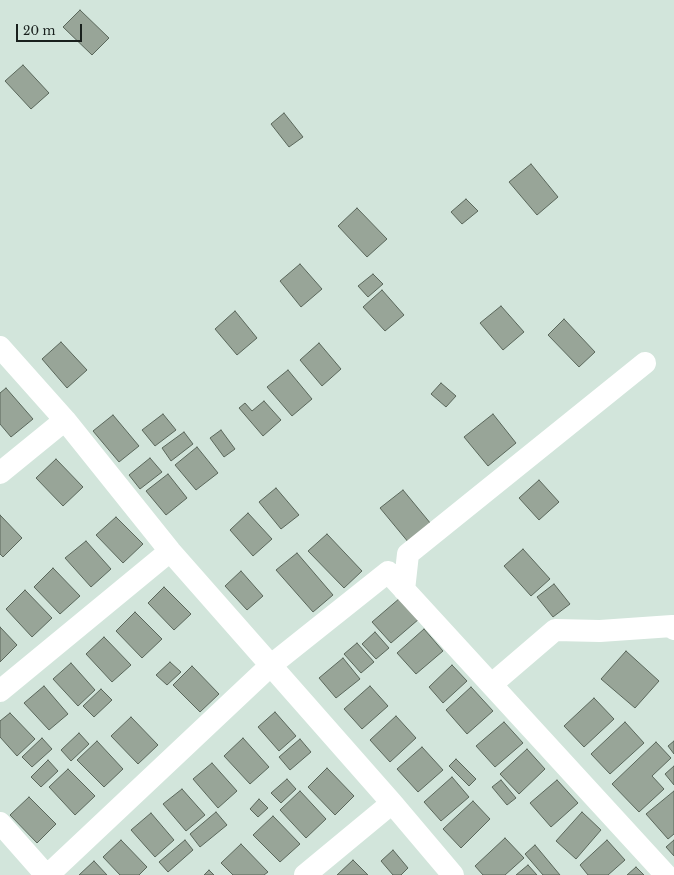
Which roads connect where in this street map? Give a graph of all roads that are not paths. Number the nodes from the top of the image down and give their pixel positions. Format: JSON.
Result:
{"nodes":[{"id":1,"x":0,"y":348,"type":"edge"},
{"id":2,"x":645,"y":363,"type":"dead end"},
{"id":3,"x":64,"y":420,"type":"junction"},
{"id":4,"x":0,"y":473,"type":"edge"},
{"id":5,"x":170,"y":551,"type":"junction"},
{"id":6,"x":404,"y":590,"type":"junction"},
{"id":7,"x":674,"y":629,"type":"edge"},
{"id":8,"x":270,"y":666,"type":"junction"},
{"id":9,"x":492,"y":684,"type":"junction"},
{"id":10,"x":0,"y":692,"type":"edge"},
{"id":11,"x":392,"y":803,"type":"junction"},
{"id":12,"x":0,"y":823,"type":"edge"},
{"id":13,"x":47,"y":875,"type":"edge"},
{"id":14,"x":304,"y":875,"type":"edge"},
{"id":15,"x":453,"y":875,"type":"edge"},
{"id":16,"x":666,"y":875,"type":"edge"}],
"edges":[{"from":1,"to":3,"type":"street"},
{"from":2,"to":6,"type":"street"},
{"from":3,"to":4,"type":"street"},
{"from":3,"to":5,"type":"street"},
{"from":5,"to":8,"type":"street"},
{"from":5,"to":10,"type":"street"},
{"from":6,"to":8,"type":"street"},
{"from":6,"to":9,"type":"street"},
{"from":7,"to":9,"type":"street"},
{"from":8,"to":11,"type":"street"},
{"from":8,"to":13,"type":"street"},
{"from":9,"to":16,"type":"street"},
{"from":11,"to":14,"type":"street"},
{"from":11,"to":15,"type":"street"},
{"from":12,"to":13,"type":"street"}]}
